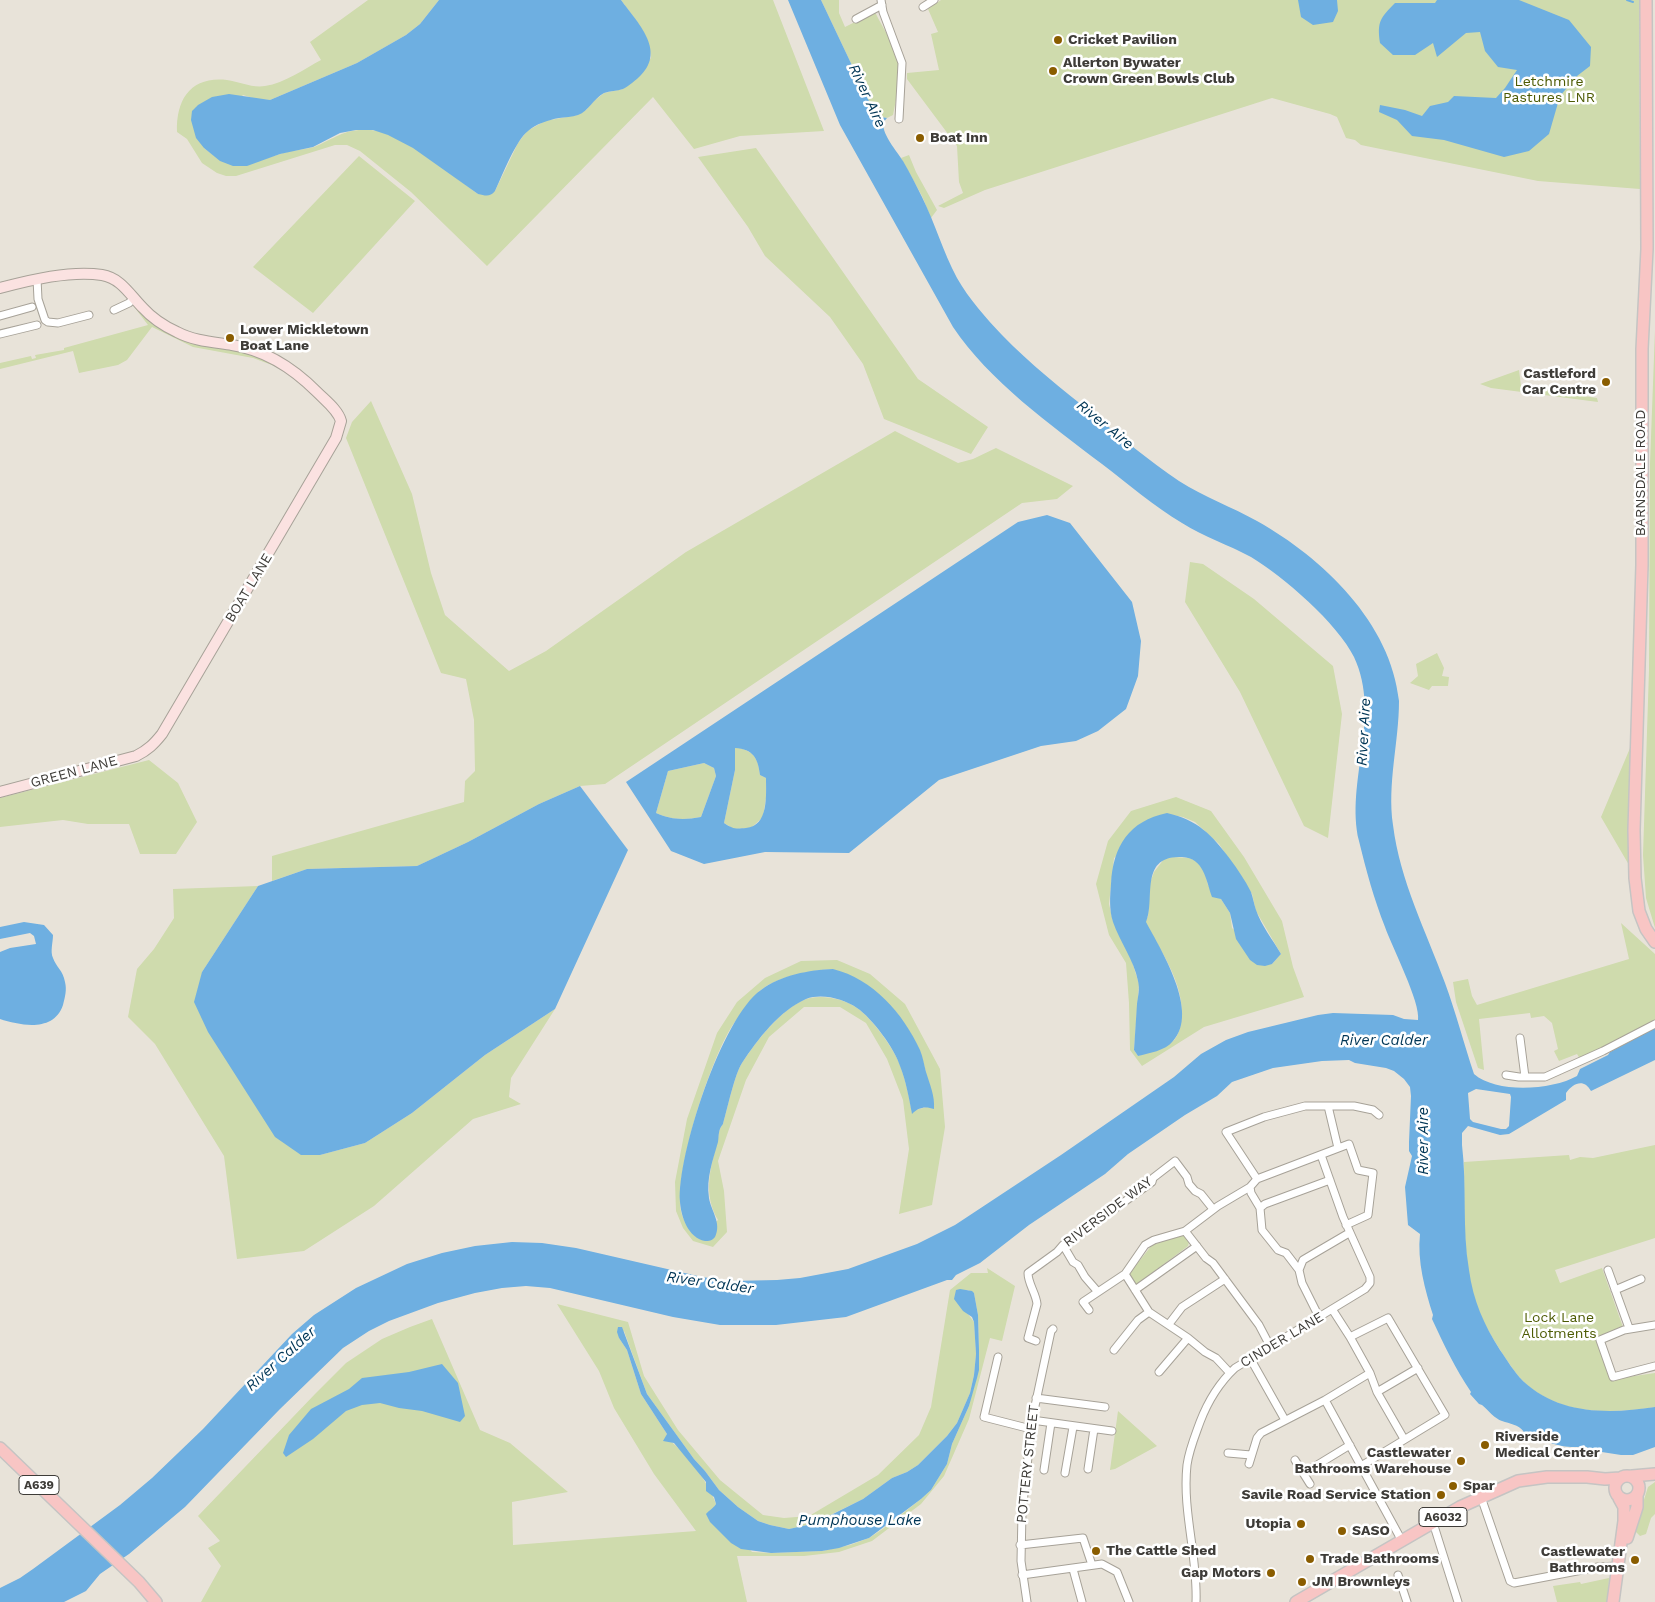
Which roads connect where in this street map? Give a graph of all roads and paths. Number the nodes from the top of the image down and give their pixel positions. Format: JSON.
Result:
{"nodes":[{"id":1,"x":1646,"y":0,"type":"edge"},
{"id":2,"x":931,"y":1,"type":"edge"},
{"id":3,"x":881,"y":3,"type":"edge"},
{"id":4,"x":923,"y":7,"type":"dead end"},
{"id":5,"x":856,"y":19,"type":"dead end"},
{"id":6,"x":899,"y":119,"type":"dead end"},
{"id":7,"x":37,"y":279,"type":"junction"},
{"id":8,"x":0,"y":288,"type":"edge"},
{"id":9,"x":134,"y":298,"type":"junction"},
{"id":10,"x":32,"y":307,"type":"dead end"},
{"id":11,"x":114,"y":310,"type":"dead end"},
{"id":12,"x":89,"y":315,"type":"dead end"},
{"id":13,"x":0,"y":316,"type":"edge"},
{"id":14,"x":37,"y":326,"type":"dead end"},
{"id":15,"x":0,"y":334,"type":"edge"},
{"id":16,"x":148,"y":750,"type":"joint"},
{"id":17,"x":0,"y":792,"type":"edge"},
{"id":18,"x":1655,"y":942,"type":"edge"},
{"id":19,"x":1655,"y":1024,"type":"edge"},
{"id":20,"x":1520,"y":1038,"type":"dead end"},
{"id":21,"x":1506,"y":1075,"type":"dead end"},
{"id":22,"x":1525,"y":1077,"type":"junction"},
{"id":23,"x":1328,"y":1106,"type":"junction"},
{"id":24,"x":1379,"y":1116,"type":"dead end"},
{"id":25,"x":1338,"y":1148,"type":"junction"},
{"id":26,"x":1321,"y":1155,"type":"junction"},
{"id":27,"x":1256,"y":1179,"type":"junction"},
{"id":28,"x":1330,"y":1180,"type":"junction"},
{"id":29,"x":1250,"y":1187,"type":"junction"},
{"id":30,"x":1262,"y":1206,"type":"junction"},
{"id":31,"x":1213,"y":1210,"type":"junction"},
{"id":32,"x":1346,"y":1225,"type":"junction"},
{"id":33,"x":1186,"y":1231,"type":"junction"},
{"id":34,"x":1349,"y":1233,"type":"junction"},
{"id":35,"x":1062,"y":1245,"type":"junction"},
{"id":36,"x":1197,"y":1246,"type":"junction"},
{"id":37,"x":1299,"y":1270,"type":"junction"},
{"id":38,"x":1608,"y":1270,"type":"dead end"},
{"id":39,"x":1125,"y":1274,"type":"junction"},
{"id":40,"x":1225,"y":1279,"type":"junction"},
{"id":41,"x":1641,"y":1280,"type":"dead end"},
{"id":42,"x":1135,"y":1290,"type":"junction"},
{"id":43,"x":1615,"y":1290,"type":"junction"},
{"id":44,"x":1098,"y":1292,"type":"junction"},
{"id":45,"x":1088,"y":1310,"type":"dead end"},
{"id":46,"x":1332,"y":1310,"type":"junction"},
{"id":47,"x":1149,"y":1312,"type":"junction"},
{"id":48,"x":1320,"y":1317,"type":"junction"},
{"id":49,"x":1655,"y":1323,"type":"edge"},
{"id":50,"x":1169,"y":1324,"type":"junction"},
{"id":51,"x":1629,"y":1328,"type":"junction"},
{"id":52,"x":1053,"y":1329,"type":"dead end"},
{"id":53,"x":1350,"y":1337,"type":"junction"},
{"id":54,"x":1188,"y":1338,"type":"junction"},
{"id":55,"x":1036,"y":1341,"type":"dead end"},
{"id":56,"x":1270,"y":1346,"type":"junction"},
{"id":57,"x":1114,"y":1350,"type":"dead end"},
{"id":58,"x":998,"y":1357,"type":"dead end"},
{"id":59,"x":1250,"y":1358,"type":"junction"},
{"id":60,"x":1655,"y":1366,"type":"edge"},
{"id":61,"x":1418,"y":1368,"type":"junction"},
{"id":62,"x":1159,"y":1372,"type":"dead end"},
{"id":63,"x":1230,"y":1373,"type":"junction"},
{"id":64,"x":1370,"y":1373,"type":"junction"},
{"id":65,"x":1377,"y":1392,"type":"junction"},
{"id":66,"x":1036,"y":1398,"type":"junction"},
{"id":67,"x":1325,"y":1400,"type":"junction"},
{"id":68,"x":1105,"y":1407,"type":"dead end"},
{"id":69,"x":1032,"y":1420,"type":"junction"},
{"id":70,"x":1286,"y":1420,"type":"junction"},
{"id":71,"x":1051,"y":1423,"type":"junction"},
{"id":72,"x":1073,"y":1426,"type":"junction"},
{"id":73,"x":1031,"y":1429,"type":"junction"},
{"id":74,"x":1094,"y":1429,"type":"junction"},
{"id":75,"x":1112,"y":1431,"type":"dead end"},
{"id":76,"x":1404,"y":1439,"type":"junction"},
{"id":77,"x":1350,"y":1445,"type":"junction"},
{"id":78,"x":0,"y":1448,"type":"edge"},
{"id":79,"x":1228,"y":1453,"type":"dead end"},
{"id":80,"x":1252,"y":1455,"type":"junction"},
{"id":81,"x":1295,"y":1460,"type":"dead end"},
{"id":82,"x":1249,"y":1464,"type":"dead end"},
{"id":83,"x":1361,"y":1466,"type":"junction"},
{"id":84,"x":1088,"y":1469,"type":"dead end"},
{"id":85,"x":1044,"y":1470,"type":"dead end"},
{"id":86,"x":1066,"y":1472,"type":"dead end"},
{"id":87,"x":1304,"y":1473,"type":"junction"},
{"id":88,"x":1653,"y":1474,"type":"edge"},
{"id":89,"x":1626,"y":1477,"type":"junction"},
{"id":90,"x":1605,"y":1480,"type":"junction"},
{"id":91,"x":1310,"y":1484,"type":"dead end"},
{"id":92,"x":1639,"y":1491,"type":"junction"},
{"id":93,"x":1617,"y":1495,"type":"junction"},
{"id":94,"x":1481,"y":1497,"type":"junction"},
{"id":95,"x":1435,"y":1529,"type":"dead end"},
{"id":96,"x":1402,"y":1541,"type":"junction"},
{"id":97,"x":1020,"y":1545,"type":"junction"},
{"id":98,"x":1092,"y":1565,"type":"junction"},
{"id":99,"x":1617,"y":1566,"type":"junction"},
{"id":100,"x":1073,"y":1568,"type":"junction"},
{"id":101,"x":1022,"y":1575,"type":"junction"},
{"id":102,"x":1398,"y":1575,"type":"dead end"},
{"id":103,"x":156,"y":1602,"type":"edge"},
{"id":104,"x":1026,"y":1602,"type":"edge"},
{"id":105,"x":1082,"y":1602,"type":"edge"},
{"id":106,"x":1129,"y":1602,"type":"edge"},
{"id":107,"x":1196,"y":1602,"type":"edge"},
{"id":108,"x":1296,"y":1602,"type":"edge"},
{"id":109,"x":1407,"y":1602,"type":"edge"},
{"id":110,"x":1458,"y":1602,"type":"edge"},
{"id":111,"x":1613,"y":1602,"type":"edge"}],
"edges":[{"from":1,"to":18,"type":"main road","name":"BARNSDALE ROAD"},
{"from":2,"to":4,"type":"street"},
{"from":3,"to":5,"type":"street"},
{"from":3,"to":6,"type":"street"},
{"from":7,"to":8,"type":"street"},
{"from":7,"to":9,"type":"street"},
{"from":7,"to":12,"type":"street"},
{"from":9,"to":11,"type":"street"},
{"from":9,"to":16,"type":"street","name":"BOAT LANE"},
{"from":10,"to":13,"type":"street"},
{"from":14,"to":15,"type":"street"},
{"from":16,"to":17,"type":"street","name":"GREEN LANE"},
{"from":19,"to":22,"type":"street"},
{"from":20,"to":22,"type":"street"},
{"from":21,"to":22,"type":"street"},
{"from":23,"to":24,"type":"street"},
{"from":23,"to":25,"type":"street"},
{"from":23,"to":27,"type":"street"},
{"from":25,"to":26,"type":"street"},
{"from":25,"to":32,"type":"street"},
{"from":26,"to":27,"type":"street"},
{"from":26,"to":28,"type":"street","name":"CINDER LANE"},
{"from":27,"to":29,"type":"street"},
{"from":28,"to":30,"type":"street"},
{"from":28,"to":32,"type":"street","name":"CINDER LANE"},
{"from":29,"to":30,"type":"street"},
{"from":29,"to":31,"type":"street"},
{"from":30,"to":37,"type":"street"},
{"from":31,"to":33,"type":"street"},
{"from":31,"to":35,"type":"street","name":"RIVERSIDE WAY"},
{"from":32,"to":34,"type":"street","name":"CINDER LANE"},
{"from":33,"to":36,"type":"street"},
{"from":33,"to":39,"type":"street"},
{"from":34,"to":37,"type":"street"},
{"from":34,"to":46,"type":"street","name":"CINDER LANE"},
{"from":35,"to":44,"type":"street"},
{"from":35,"to":55,"type":"street","name":"RIVERSIDE WAY"},
{"from":36,"to":40,"type":"street"},
{"from":36,"to":42,"type":"street"},
{"from":37,"to":48,"type":"street"},
{"from":38,"to":43,"type":"street"},
{"from":39,"to":42,"type":"street"},
{"from":39,"to":44,"type":"street"},
{"from":40,"to":50,"type":"street"},
{"from":40,"to":56,"type":"street"},
{"from":41,"to":43,"type":"street"},
{"from":42,"to":47,"type":"street"},
{"from":43,"to":51,"type":"street"},
{"from":44,"to":45,"type":"street"},
{"from":46,"to":48,"type":"street","name":"CINDER LANE"},
{"from":46,"to":53,"type":"street"},
{"from":47,"to":50,"type":"street"},
{"from":47,"to":57,"type":"street"},
{"from":48,"to":56,"type":"street","name":"CINDER LANE"},
{"from":49,"to":51,"type":"street"},
{"from":50,"to":54,"type":"street"},
{"from":51,"to":60,"type":"street"},
{"from":52,"to":66,"type":"street","name":"POTTERY STREET"},
{"from":53,"to":61,"type":"street"},
{"from":53,"to":64,"type":"street"},
{"from":54,"to":62,"type":"street"},
{"from":54,"to":63,"type":"street"},
{"from":56,"to":59,"type":"street","name":"CINDER LANE"},
{"from":58,"to":73,"type":"street"},
{"from":59,"to":63,"type":"street","name":"CINDER LANE"},
{"from":59,"to":70,"type":"street"},
{"from":61,"to":65,"type":"street"},
{"from":61,"to":76,"type":"street"},
{"from":63,"to":107,"type":"street","name":"CINDER LANE"},
{"from":64,"to":65,"type":"street"},
{"from":64,"to":67,"type":"street"},
{"from":65,"to":76,"type":"street"},
{"from":66,"to":68,"type":"street"},
{"from":66,"to":69,"type":"street","name":"POTTERY STREET"},
{"from":67,"to":70,"type":"street"},
{"from":67,"to":77,"type":"street"},
{"from":69,"to":71,"type":"street"},
{"from":69,"to":73,"type":"street","name":"POTTERY STREET"},
{"from":70,"to":80,"type":"street"},
{"from":71,"to":72,"type":"street"},
{"from":71,"to":85,"type":"street"},
{"from":72,"to":74,"type":"street"},
{"from":72,"to":86,"type":"street"},
{"from":73,"to":97,"type":"street","name":"POTTERY STREET"},
{"from":74,"to":75,"type":"street"},
{"from":74,"to":84,"type":"street"},
{"from":76,"to":83,"type":"street"},
{"from":77,"to":83,"type":"street"},
{"from":77,"to":87,"type":"street"},
{"from":78,"to":103,"type":"main road","number":"A639"},
{"from":79,"to":80,"type":"street"},
{"from":80,"to":82,"type":"street"},
{"from":81,"to":87,"type":"street"},
{"from":83,"to":96,"type":"street"},
{"from":87,"to":91,"type":"street"},
{"from":88,"to":89,"type":"main road","number":"A6032"},
{"from":88,"to":92,"type":"main road","number":"A6032"},
{"from":89,"to":90,"type":"main road","number":"A6032"},
{"from":89,"to":92,"type":"main road"},
{"from":89,"to":93,"type":"main road"},
{"from":90,"to":93,"type":"main road"},
{"from":90,"to":94,"type":"main road","number":"A6032"},
{"from":92,"to":93,"type":"main road"},
{"from":92,"to":99,"type":"main road"},
{"from":93,"to":99,"type":"main road"},
{"from":94,"to":96,"type":"main road","number":"A6032"},
{"from":94,"to":99,"type":"street"},
{"from":95,"to":110,"type":"street"},
{"from":96,"to":108,"type":"main road","number":"A6032"},
{"from":97,"to":98,"type":"street"},
{"from":97,"to":101,"type":"street","name":"POTTERY STREET"},
{"from":98,"to":100,"type":"street"},
{"from":98,"to":106,"type":"street"},
{"from":99,"to":111,"type":"main road"},
{"from":100,"to":101,"type":"street"},
{"from":100,"to":105,"type":"street"},
{"from":101,"to":104,"type":"street","name":"POTTERY STREET"},
{"from":102,"to":109,"type":"street"}]}
